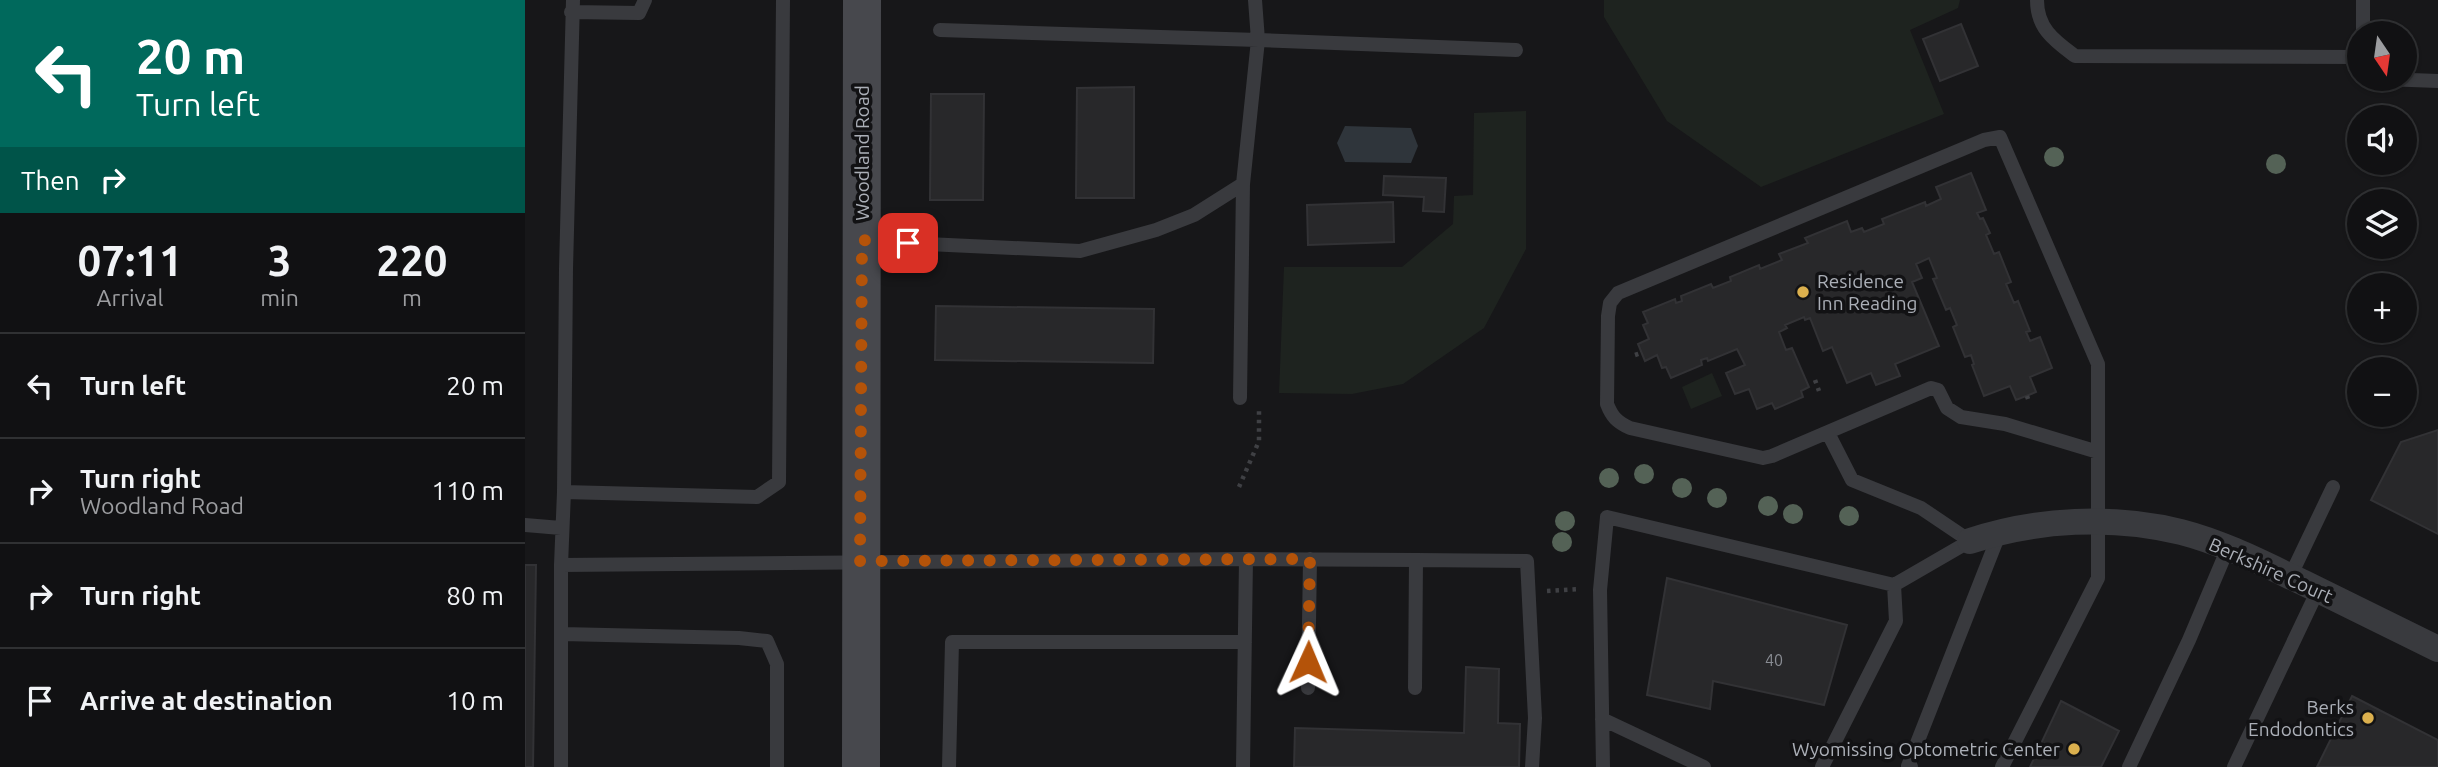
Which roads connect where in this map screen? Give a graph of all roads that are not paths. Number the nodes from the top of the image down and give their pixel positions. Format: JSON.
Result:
{"nodes":[{"id":1,"x":645,"y":0,"type":"edge"},
{"id":2,"x":783,"y":0,"type":"edge"},
{"id":3,"x":862,"y":0,"type":"edge"},
{"id":4,"x":1255,"y":0,"type":"edge"},
{"id":5,"x":2037,"y":0,"type":"edge"},
{"id":6,"x":2363,"y":0,"type":"edge"},
{"id":7,"x":572,"y":6,"type":"edge"},
{"id":8,"x":2363,"y":21,"type":"edge"},
{"id":9,"x":940,"y":30,"type":"dead end"},
{"id":10,"x":1258,"y":40,"type":"junction"},
{"id":11,"x":1516,"y":50,"type":"dead end"},
{"id":12,"x":2347,"y":57,"type":"edge"},
{"id":13,"x":2417,"y":80,"type":"edge"},
{"id":14,"x":2438,"y":81,"type":"edge"},
{"id":15,"x":1244,"y":184,"type":"junction"},
{"id":16,"x":862,"y":240,"type":"junction"},
{"id":17,"x":1240,"y":398,"type":"dead end"},
{"id":18,"x":1828,"y":433,"type":"junction"},
{"id":19,"x":2098,"y":453,"type":"junction"},
{"id":20,"x":2333,"y":487,"type":"dead end"},
{"id":21,"x":564,"y":492,"type":"junction"},
{"id":22,"x":2098,"y":523,"type":"junction"},
{"id":23,"x":525,"y":525,"type":"edge"},
{"id":24,"x":561,"y":528,"type":"junction"},
{"id":25,"x":2001,"y":531,"type":"junction"},
{"id":26,"x":1970,"y":541,"type":"junction"},
{"id":27,"x":2228,"y":548,"type":"junction"},
{"id":28,"x":1247,"y":559,"type":"junction"},
{"id":29,"x":1310,"y":559,"type":"junction"},
{"id":30,"x":1416,"y":559,"type":"junction"},
{"id":31,"x":860,"y":561,"type":"junction"},
{"id":32,"x":561,"y":565,"type":"junction"},
{"id":33,"x":2290,"y":577,"type":"junction"},
{"id":34,"x":1894,"y":585,"type":"junction"},
{"id":35,"x":2318,"y":590,"type":"junction"},
{"id":36,"x":562,"y":634,"type":"junction"},
{"id":37,"x":1245,"y":642,"type":"junction"},
{"id":38,"x":2438,"y":649,"type":"edge"},
{"id":39,"x":1308,"y":688,"type":"dead end"},
{"id":40,"x":1415,"y":688,"type":"dead end"},
{"id":41,"x":1602,"y":719,"type":"junction"},
{"id":42,"x":561,"y":767,"type":"edge"},
{"id":43,"x":777,"y":767,"type":"edge"},
{"id":44,"x":861,"y":767,"type":"edge"},
{"id":45,"x":949,"y":767,"type":"edge"},
{"id":46,"x":1243,"y":767,"type":"edge"},
{"id":47,"x":1532,"y":767,"type":"edge"},
{"id":48,"x":1603,"y":767,"type":"edge"},
{"id":49,"x":1704,"y":767,"type":"edge"},
{"id":50,"x":1822,"y":767,"type":"edge"},
{"id":51,"x":1911,"y":767,"type":"edge"},
{"id":52,"x":2002,"y":767,"type":"edge"},
{"id":53,"x":2129,"y":767,"type":"edge"},
{"id":54,"x":2234,"y":767,"type":"edge"}],
"edges":[{"from":1,"to":7,"type":"lane"},
{"from":2,"to":21,"type":"lane"},
{"from":3,"to":16,"type":"main road","name":"Woodland Road"},
{"from":4,"to":10,"type":"lane"},
{"from":5,"to":12,"type":"lane"},
{"from":6,"to":8,"type":"lane"},
{"from":7,"to":21,"type":"lane"},
{"from":9,"to":10,"type":"lane"},
{"from":10,"to":11,"type":"lane"},
{"from":10,"to":15,"type":"lane"},
{"from":13,"to":14,"type":"lane"},
{"from":15,"to":16,"type":"lane"},
{"from":15,"to":17,"type":"lane"},
{"from":16,"to":31,"type":"main road","name":"Woodland Road"},
{"from":18,"to":19,"type":"lane"},
{"from":18,"to":19,"type":"lane"},
{"from":18,"to":26,"type":"lane"},
{"from":19,"to":22,"type":"lane"},
{"from":20,"to":33,"type":"lane"},
{"from":21,"to":24,"type":"lane"},
{"from":22,"to":25,"type":"street","name":"Berkshire Court"},
{"from":22,"to":27,"type":"street","name":"Berkshire Court"},
{"from":22,"to":52,"type":"lane"},
{"from":23,"to":24,"type":"lane"},
{"from":24,"to":32,"type":"lane"},
{"from":25,"to":26,"type":"street","name":"Berkshire Court"},
{"from":25,"to":51,"type":"lane"},
{"from":26,"to":34,"type":"lane"},
{"from":27,"to":33,"type":"street","name":"Berkshire Court"},
{"from":27,"to":53,"type":"lane"},
{"from":28,"to":29,"type":"lane"},
{"from":28,"to":31,"type":"lane"},
{"from":28,"to":37,"type":"lane"},
{"from":29,"to":30,"type":"lane"},
{"from":29,"to":39,"type":"lane"},
{"from":30,"to":40,"type":"lane"},
{"from":30,"to":47,"type":"lane"},
{"from":31,"to":32,"type":"lane"},
{"from":31,"to":44,"type":"main road","name":"Woodland Road"},
{"from":32,"to":36,"type":"lane"},
{"from":33,"to":35,"type":"street","name":"Berkshire Court"},
{"from":34,"to":41,"type":"lane"},
{"from":34,"to":50,"type":"lane"},
{"from":35,"to":38,"type":"street","name":"Berkshire Court"},
{"from":35,"to":54,"type":"lane"},
{"from":36,"to":42,"type":"lane"},
{"from":36,"to":43,"type":"lane"},
{"from":37,"to":45,"type":"lane"},
{"from":37,"to":46,"type":"lane"},
{"from":41,"to":48,"type":"lane"},
{"from":41,"to":49,"type":"lane"}]}
